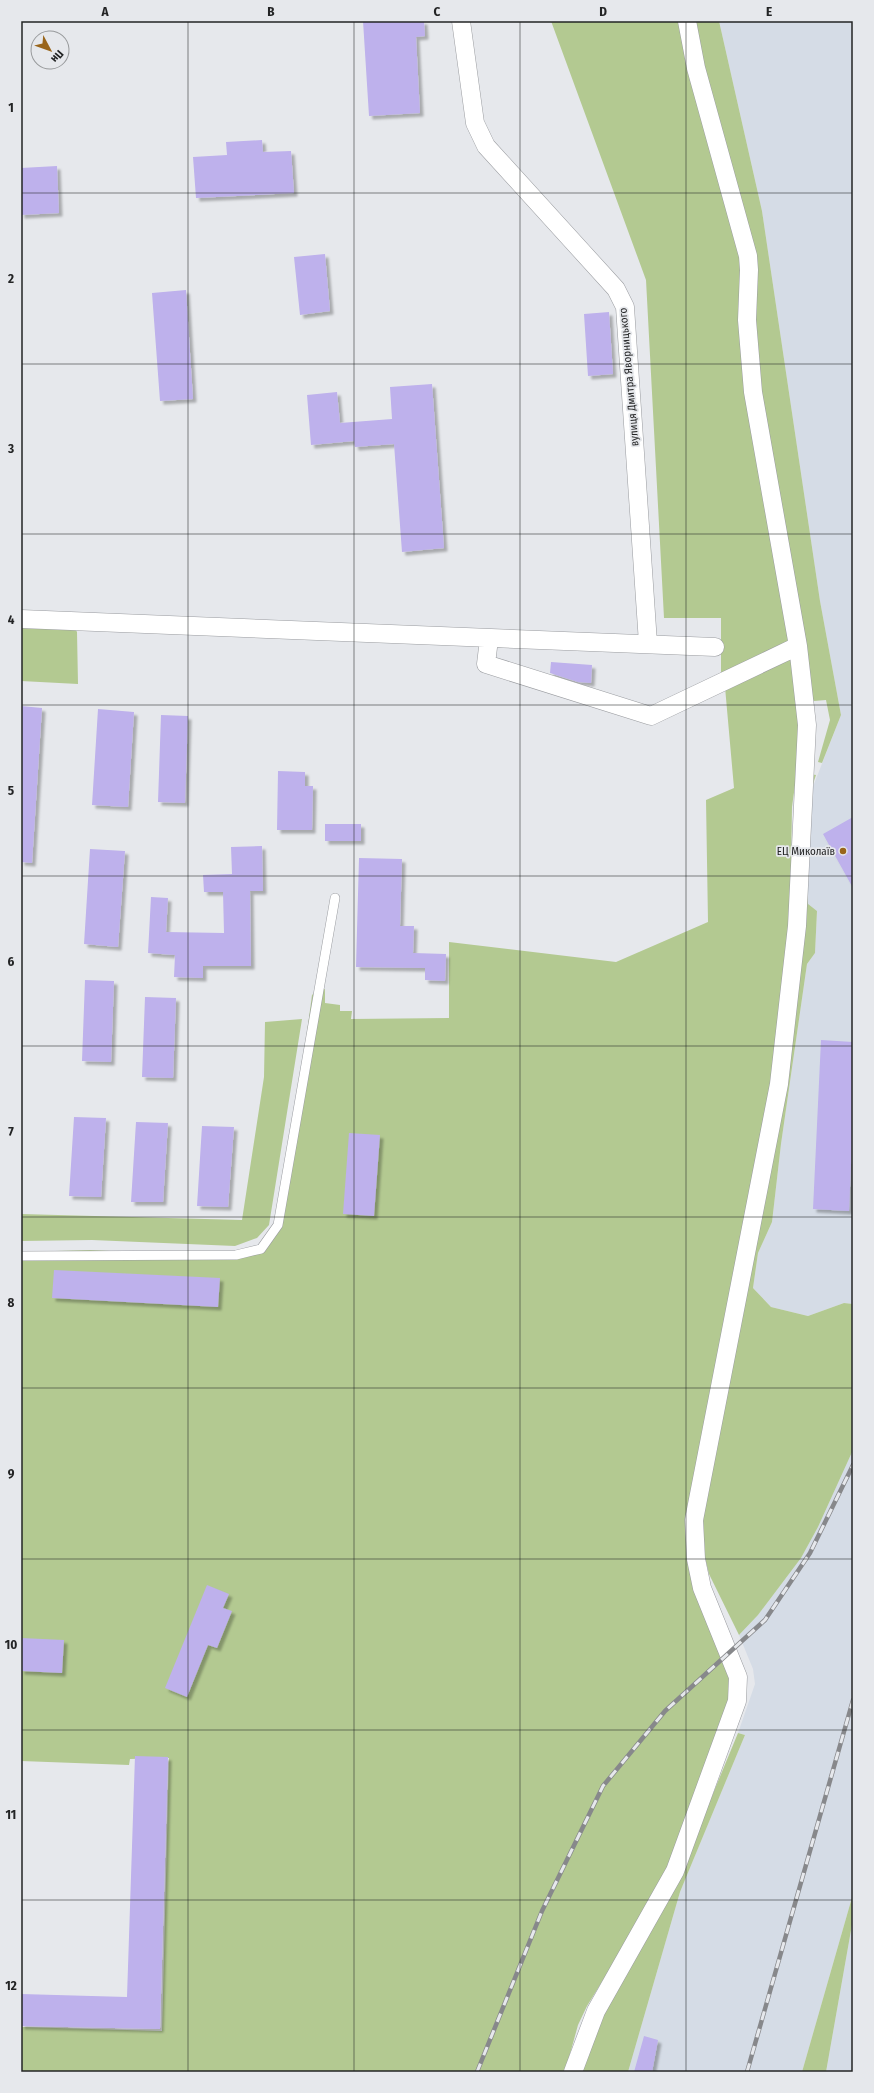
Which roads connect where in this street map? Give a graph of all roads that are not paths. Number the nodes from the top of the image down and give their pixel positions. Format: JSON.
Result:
{"nodes":[{"id":1,"x":461,"y":21,"type":"edge"},
{"id":2,"x":687,"y":21,"type":"edge"},
{"id":3,"x":21,"y":619,"type":"edge"},
{"id":4,"x":489,"y":639,"type":"junction"},
{"id":5,"x":648,"y":643,"type":"junction"},
{"id":6,"x":798,"y":646,"type":"junction"},
{"id":7,"x":715,"y":647,"type":"dead end"},
{"id":8,"x":335,"y":898,"type":"dead end"},
{"id":9,"x":21,"y":1256,"type":"edge"},
{"id":10,"x":573,"y":2072,"type":"edge"}],
"edges":[{"from":1,"to":5,"type":"street","name":"вулиця Дмитра Яворницького"},
{"from":2,"to":6,"type":"street"},
{"from":3,"to":4,"type":"street"},
{"from":4,"to":5,"type":"street"},
{"from":4,"to":6,"type":"street"},
{"from":5,"to":7,"type":"street"},
{"from":6,"to":10,"type":"street"},
{"from":8,"to":9,"type":"lane"}]}
